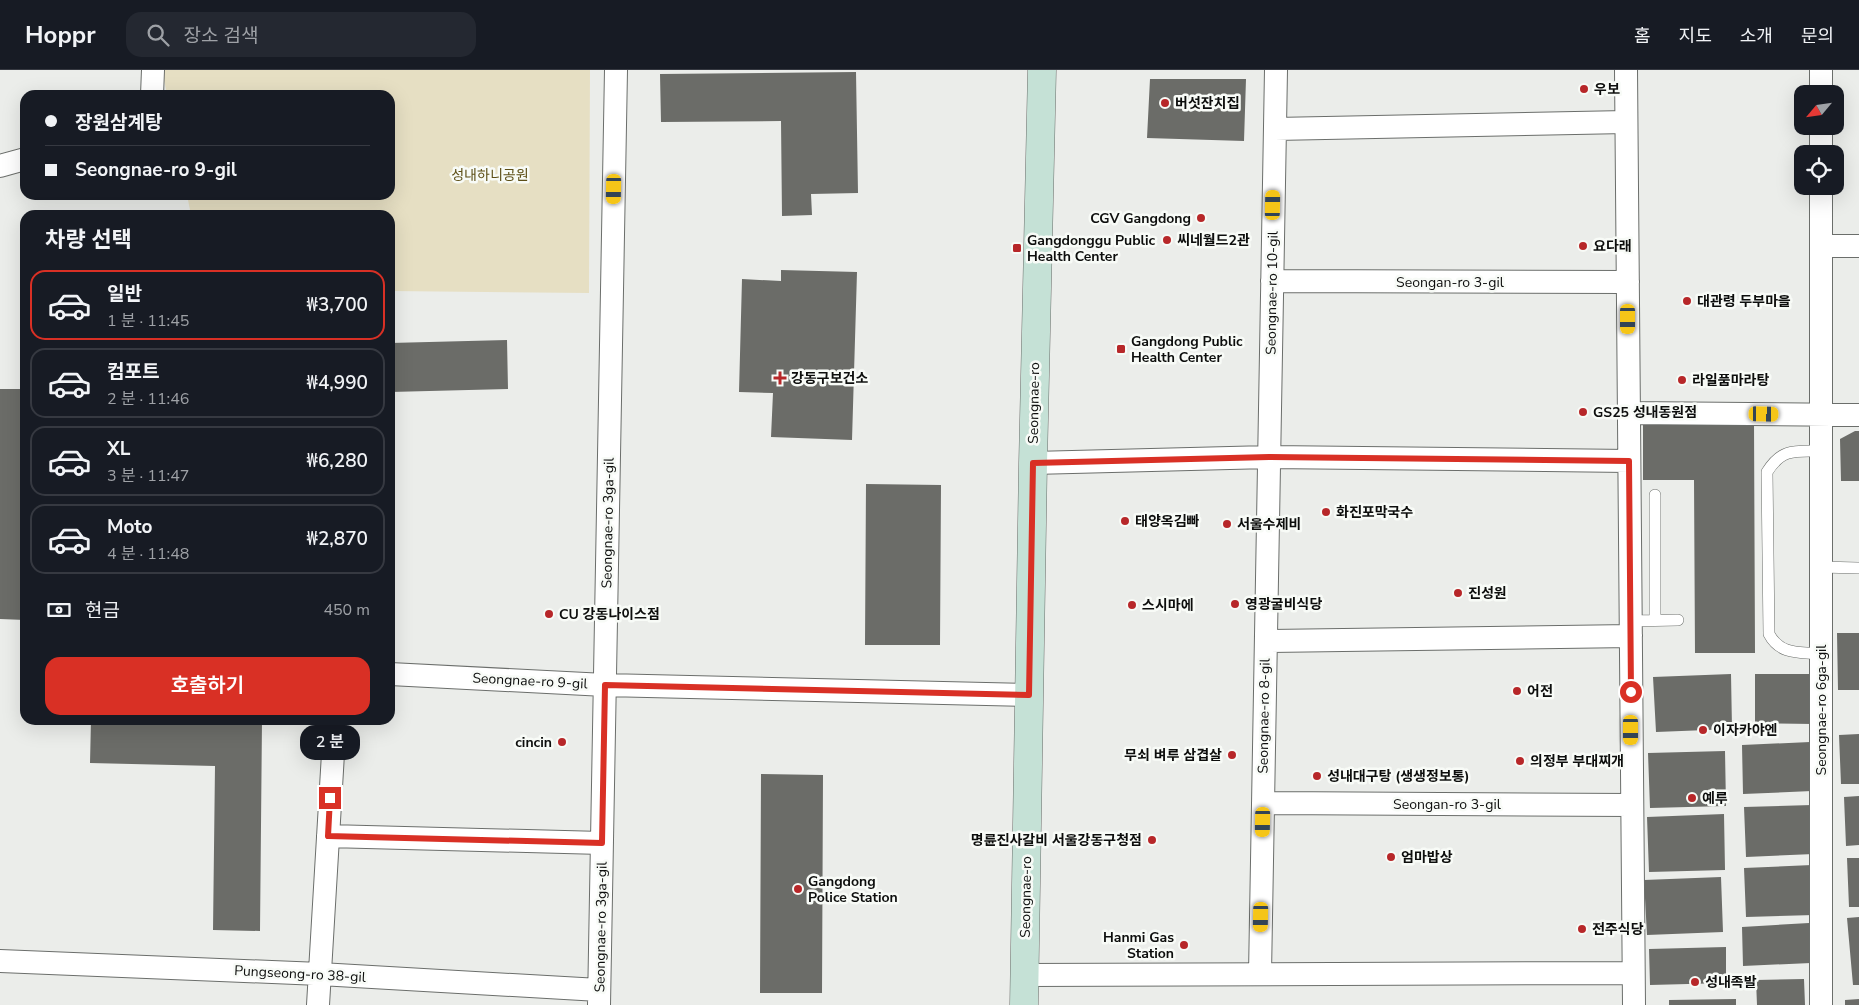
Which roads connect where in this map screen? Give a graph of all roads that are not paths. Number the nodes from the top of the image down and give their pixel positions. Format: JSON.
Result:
{"nodes":[{"id":1,"x":152,"y":70,"type":"edge"},
{"id":2,"x":616,"y":70,"type":"edge"},
{"id":3,"x":1042,"y":70,"type":"edge"},
{"id":4,"x":1276,"y":70,"type":"edge"},
{"id":5,"x":1626,"y":70,"type":"edge"},
{"id":6,"x":1821,"y":70,"type":"edge"},
{"id":7,"x":1821,"y":85,"type":"edge"},
{"id":8,"x":152,"y":90,"type":"edge"},
{"id":9,"x":1626,"y":122,"type":"junction"},
{"id":10,"x":1275,"y":129,"type":"junction"},
{"id":11,"x":20,"y":160,"type":"edge"},
{"id":12,"x":0,"y":166,"type":"edge"},
{"id":13,"x":1821,"y":195,"type":"edge"},
{"id":14,"x":1821,"y":246,"type":"junction"},
{"id":15,"x":1859,"y":246,"type":"edge"},
{"id":16,"x":1272,"y":281,"type":"junction"},
{"id":17,"x":1628,"y":282,"type":"junction"},
{"id":18,"x":1629,"y":413,"type":"junction"},
{"id":19,"x":1821,"y":415,"type":"junction"},
{"id":20,"x":1859,"y":415,"type":"edge"},
{"id":21,"x":1821,"y":451,"type":"junction"},
{"id":22,"x":1269,"y":457,"type":"junction"},
{"id":23,"x":1629,"y":461,"type":"junction"},
{"id":24,"x":1033,"y":463,"type":"junction"},
{"id":25,"x":1655,"y":495,"type":"dead end"},
{"id":26,"x":1821,"y":567,"type":"junction"},
{"id":27,"x":1858,"y":568,"type":"dead end"},
{"id":28,"x":1655,"y":620,"type":"junction"},
{"id":29,"x":1678,"y":620,"type":"dead end"},
{"id":30,"x":1631,"y":628,"type":"junction"},
{"id":31,"x":1266,"y":641,"type":"junction"},
{"id":32,"x":1821,"y":654,"type":"junction"},
{"id":33,"x":395,"y":674,"type":"edge"},
{"id":34,"x":605,"y":685,"type":"junction"},
{"id":35,"x":1029,"y":695,"type":"junction"},
{"id":36,"x":335,"y":725,"type":"edge"},
{"id":37,"x":1263,"y":803,"type":"junction"},
{"id":38,"x":1632,"y":806,"type":"junction"},
{"id":39,"x":328,"y":836,"type":"junction"},
{"id":40,"x":602,"y":843,"type":"junction"},
{"id":41,"x":0,"y":961,"type":"edge"},
{"id":42,"x":1634,"y":973,"type":"junction"},
{"id":43,"x":320,"y":974,"type":"junction"},
{"id":44,"x":1260,"y":974,"type":"junction"},
{"id":45,"x":1025,"y":975,"type":"junction"},
{"id":46,"x":599,"y":997,"type":"edge"},
{"id":47,"x":318,"y":1005,"type":"edge"},
{"id":48,"x":1024,"y":1005,"type":"edge"},
{"id":49,"x":1634,"y":1005,"type":"edge"},
{"id":50,"x":1821,"y":1005,"type":"edge"}],
"edges":[{"from":1,"to":8,"type":"street"},
{"from":2,"to":34,"type":"street","name":"Seongnae-ro 3ga-gil"},
{"from":3,"to":24,"type":"street","name":"Seongnae-ro"},
{"from":4,"to":10,"type":"street","name":"Seongnae-ro 10-gil"},
{"from":5,"to":9,"type":"street"},
{"from":6,"to":7,"type":"street"},
{"from":9,"to":10,"type":"street"},
{"from":9,"to":17,"type":"street"},
{"from":10,"to":16,"type":"street","name":"Seongnae-ro 10-gil"},
{"from":11,"to":12,"type":"street"},
{"from":13,"to":14,"type":"street","name":"Seongnae-ro 6ga-gil"},
{"from":14,"to":15,"type":"street"},
{"from":14,"to":19,"type":"street","name":"Seongnae-ro 6ga-gil"},
{"from":16,"to":17,"type":"street","name":"Seongan-ro 3-gil"},
{"from":16,"to":22,"type":"street","name":"Seongnae-ro 10-gil"},
{"from":17,"to":18,"type":"street"},
{"from":18,"to":19,"type":"street"},
{"from":18,"to":23,"type":"street"},
{"from":19,"to":20,"type":"street"},
{"from":19,"to":21,"type":"street","name":"Seongnae-ro 6ga-gil"},
{"from":21,"to":26,"type":"street","name":"Seongnae-ro 6ga-gil"},
{"from":21,"to":32,"type":"lane"},
{"from":22,"to":23,"type":"street"},
{"from":22,"to":24,"type":"street"},
{"from":22,"to":31,"type":"street","name":"Seongnae-ro 8-gil"},
{"from":23,"to":30,"type":"street"},
{"from":24,"to":35,"type":"street","name":"Seongnae-ro"},
{"from":25,"to":28,"type":"lane"},
{"from":26,"to":27,"type":"lane"},
{"from":26,"to":32,"type":"street","name":"Seongnae-ro 6ga-gil"},
{"from":28,"to":29,"type":"lane"},
{"from":28,"to":30,"type":"lane"},
{"from":30,"to":31,"type":"street"},
{"from":30,"to":38,"type":"street"},
{"from":31,"to":37,"type":"street","name":"Seongnae-ro 8-gil"},
{"from":32,"to":50,"type":"street","name":"Seongnae-ro 6ga-gil"},
{"from":33,"to":34,"type":"street","name":"Seongnae-ro 9-gil"},
{"from":34,"to":35,"type":"street","name":"Seongnae-ro 9-gil"},
{"from":34,"to":40,"type":"street","name":"Seongnae-ro 3ga-gil"},
{"from":35,"to":45,"type":"street","name":"Seongnae-ro"},
{"from":36,"to":39,"type":"street"},
{"from":37,"to":38,"type":"street","name":"Seongan-ro 3-gil"},
{"from":37,"to":44,"type":"street","name":"Seongnae-ro 8-gil"},
{"from":38,"to":42,"type":"street"},
{"from":39,"to":40,"type":"street"},
{"from":39,"to":43,"type":"street"},
{"from":40,"to":46,"type":"street","name":"Seongnae-ro 3ga-gil"},
{"from":41,"to":43,"type":"street","name":"Pungseong-ro 38-gil"},
{"from":42,"to":44,"type":"street"},
{"from":42,"to":49,"type":"street"},
{"from":43,"to":46,"type":"street","name":"Pungseong-ro 38-gil"},
{"from":43,"to":47,"type":"street"},
{"from":44,"to":45,"type":"street"},
{"from":45,"to":48,"type":"street","name":"Seongnae-ro"}]}
